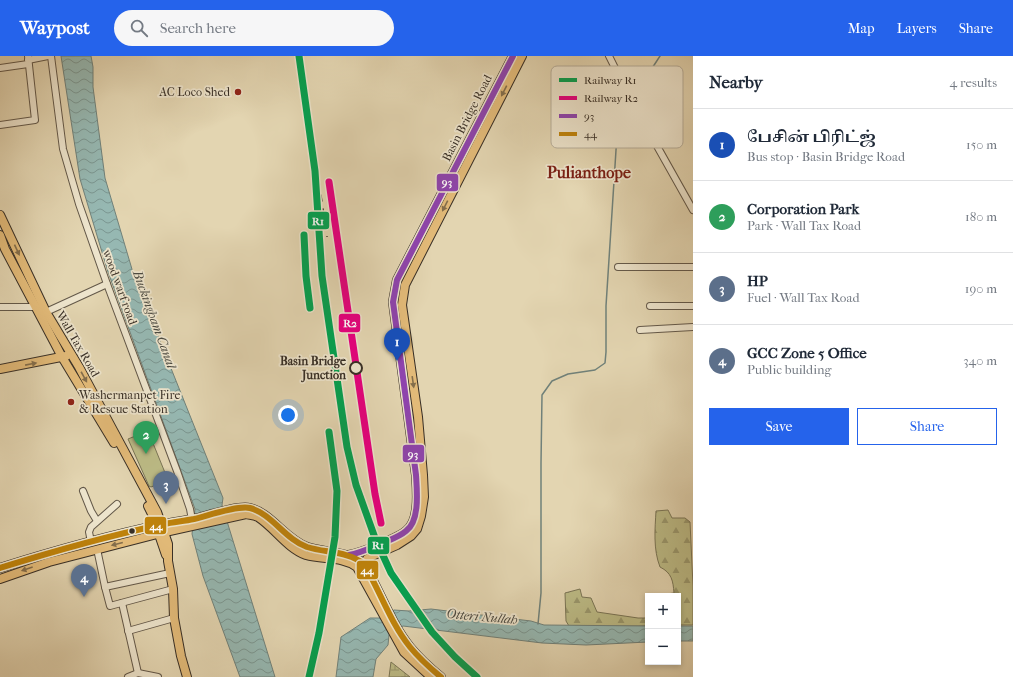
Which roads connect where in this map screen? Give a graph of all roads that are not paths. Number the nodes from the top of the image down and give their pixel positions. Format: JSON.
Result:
{"nodes":[{"id":1,"x":48,"y":56,"type":"edge"},
{"id":2,"x":51,"y":56,"type":"edge"},
{"id":3,"x":513,"y":56,"type":"edge"},
{"id":4,"x":522,"y":56,"type":"edge"},
{"id":5,"x":608,"y":56,"type":"edge"},
{"id":6,"x":28,"y":60,"type":"edge"},
{"id":7,"x":613,"y":66,"type":"edge"},
{"id":8,"x":0,"y":68,"type":"edge"},
{"id":9,"x":0,"y":125,"type":"edge"},
{"id":10,"x":658,"y":148,"type":"edge"},
{"id":11,"x":693,"y":210,"type":"edge"},
{"id":12,"x":0,"y":215,"type":"edge"},
{"id":13,"x":0,"y":235,"type":"edge"},
{"id":14,"x":693,"y":266,"type":"edge"},
{"id":15,"x":618,"y":267,"type":"dead end"},
{"id":16,"x":107,"y":284,"type":"junction"},
{"id":17,"x":650,"y":306,"type":"dead end"},
{"id":18,"x":693,"y":306,"type":"edge"},
{"id":19,"x":0,"y":307,"type":"edge"},
{"id":20,"x":36,"y":307,"type":"junction"},
{"id":21,"x":46,"y":312,"type":"junction"},
{"id":22,"x":693,"y":327,"type":"edge"},
{"id":23,"x":640,"y":330,"type":"dead end"},
{"id":24,"x":71,"y":354,"type":"junction"},
{"id":25,"x":62,"y":358,"type":"junction"},
{"id":26,"x":0,"y":370,"type":"edge"},
{"id":27,"x":83,"y":491,"type":"dead end"},
{"id":28,"x":117,"y":504,"type":"dead end"},
{"id":29,"x":97,"y":521,"type":"junction"},
{"id":30,"x":192,"y":522,"type":"junction"},
{"id":31,"x":161,"y":529,"type":"junction"},
{"id":32,"x":91,"y":542,"type":"junction"},
{"id":33,"x":395,"y":542,"type":"junction"},
{"id":34,"x":97,"y":549,"type":"junction"},
{"id":35,"x":52,"y":552,"type":"junction"},
{"id":36,"x":370,"y":553,"type":"junction"},
{"id":37,"x":346,"y":557,"type":"junction"},
{"id":38,"x":55,"y":560,"type":"junction"},
{"id":39,"x":364,"y":564,"type":"junction"},
{"id":40,"x":0,"y":568,"type":"edge"},
{"id":41,"x":170,"y":573,"type":"junction"},
{"id":42,"x":0,"y":579,"type":"edge"},
{"id":43,"x":104,"y":588,"type":"junction"},
{"id":44,"x":173,"y":589,"type":"junction"},
{"id":45,"x":122,"y":603,"type":"junction"},
{"id":46,"x":384,"y":610,"type":"junction"},
{"id":47,"x":174,"y":618,"type":"junction"},
{"id":48,"x":128,"y":630,"type":"junction"},
{"id":49,"x":396,"y":632,"type":"junction"},
{"id":50,"x":138,"y":674,"type":"junction"},
{"id":51,"x":128,"y":677,"type":"edge"},
{"id":52,"x":158,"y":677,"type":"edge"},
{"id":53,"x":187,"y":677,"type":"edge"},
{"id":54,"x":431,"y":677,"type":"edge"},
{"id":55,"x":441,"y":677,"type":"edge"}],
"edges":[{"from":1,"to":6,"type":"street"},
{"from":2,"to":16,"type":"street","name":"wood warf road"},
{"from":3,"to":33,"type":"main road","name":"Basin Bridge Road"},
{"from":4,"to":33,"type":"main road","name":"Basin Bridge Road","one_way":true},
{"from":5,"to":7,"type":"street"},
{"from":6,"to":8,"type":"street"},
{"from":6,"to":9,"type":"street"},
{"from":10,"to":11,"type":"street"},
{"from":12,"to":21,"type":"main road","name":"Wall Tax Road","one_way":true},
{"from":13,"to":20,"type":"main road","name":"Wall Tax Road"},
{"from":14,"to":15,"type":"street"},
{"from":16,"to":21,"type":"street"},
{"from":16,"to":30,"type":"street","name":"wood warf road"},
{"from":17,"to":18,"type":"street"},
{"from":19,"to":20,"type":"street"},
{"from":20,"to":25,"type":"main road","name":"Wall Tax Road"},
{"from":21,"to":24,"type":"main road","name":"Wall Tax Road"},
{"from":22,"to":23,"type":"street"},
{"from":24,"to":25,"type":"main road"},
{"from":24,"to":31,"type":"main road","name":"Wall Tax Road","one_way":true},
{"from":26,"to":25,"type":"main road","one_way":true},
{"from":25,"to":31,"type":"main road","name":"Wall Tax Road"},
{"from":27,"to":29,"type":"street"},
{"from":28,"to":29,"type":"street"},
{"from":29,"to":32,"type":"street"},
{"from":30,"to":31,"type":"main road"},
{"from":30,"to":37,"type":"main road"},
{"from":31,"to":32,"type":"main road"},
{"from":31,"to":34,"type":"main road","one_way":true},
{"from":31,"to":41,"type":"main road"},
{"from":32,"to":35,"type":"main road"},
{"from":33,"to":36,"type":"main road"},
{"from":34,"to":38,"type":"main road"},
{"from":34,"to":43,"type":"street"},
{"from":35,"to":38,"type":"main road"},
{"from":35,"to":40,"type":"main road"},
{"from":36,"to":37,"type":"main road"},
{"from":36,"to":39,"type":"main road"},
{"from":37,"to":39,"type":"main road"},
{"from":37,"to":46,"type":"main road"},
{"from":38,"to":42,"type":"main road","one_way":true},
{"from":39,"to":46,"type":"main road"},
{"from":41,"to":43,"type":"street"},
{"from":41,"to":44,"type":"main road"},
{"from":43,"to":45,"type":"street"},
{"from":44,"to":45,"type":"street"},
{"from":44,"to":47,"type":"main road"},
{"from":45,"to":48,"type":"street"},
{"from":46,"to":49,"type":"main road"},
{"from":47,"to":48,"type":"street"},
{"from":47,"to":53,"type":"main road"},
{"from":48,"to":50,"type":"street"},
{"from":49,"to":54,"type":"main road"},
{"from":49,"to":55,"type":"main road"},
{"from":50,"to":51,"type":"street"},
{"from":50,"to":52,"type":"street"}]}
